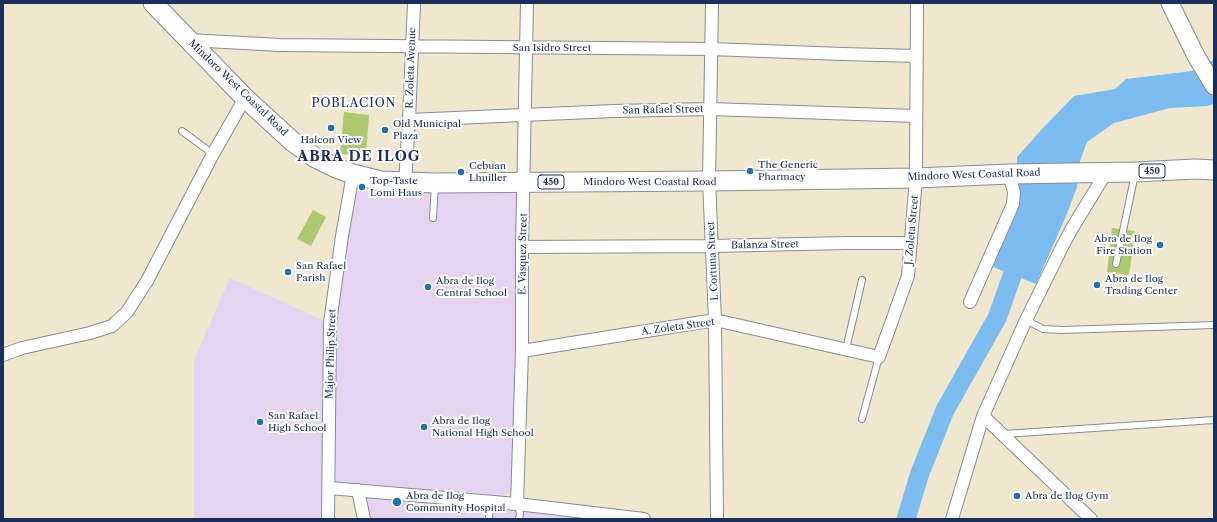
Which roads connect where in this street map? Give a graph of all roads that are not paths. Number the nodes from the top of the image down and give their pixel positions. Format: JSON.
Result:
{"nodes":[{"id":1,"x":153,"y":3,"type":"edge"},
{"id":2,"x":414,"y":3,"type":"edge"},
{"id":3,"x":527,"y":3,"type":"edge"},
{"id":4,"x":712,"y":3,"type":"edge"},
{"id":5,"x":917,"y":3,"type":"edge"},
{"id":6,"x":1170,"y":3,"type":"edge"},
{"id":7,"x":188,"y":40,"type":"junction"},
{"id":8,"x":412,"y":46,"type":"junction"},
{"id":9,"x":526,"y":48,"type":"junction"},
{"id":10,"x":711,"y":49,"type":"junction"},
{"id":11,"x":917,"y":56,"type":"junction"},
{"id":12,"x":1214,"y":86,"type":"edge"},
{"id":13,"x":245,"y":98,"type":"junction"},
{"id":14,"x":710,"y":109,"type":"junction"},
{"id":15,"x":525,"y":116,"type":"junction"},
{"id":16,"x":916,"y":116,"type":"junction"},
{"id":17,"x":409,"y":120,"type":"junction"},
{"id":18,"x":182,"y":131,"type":"dead end"},
{"id":19,"x":212,"y":154,"type":"junction"},
{"id":20,"x":1214,"y":170,"type":"edge"},
{"id":21,"x":1099,"y":172,"type":"junction"},
{"id":22,"x":1135,"y":172,"type":"junction"},
{"id":23,"x":354,"y":174,"type":"junction"},
{"id":24,"x":1013,"y":174,"type":"junction"},
{"id":25,"x":916,"y":178,"type":"junction"},
{"id":26,"x":709,"y":181,"type":"junction"},
{"id":27,"x":405,"y":182,"type":"junction"},
{"id":28,"x":524,"y":182,"type":"junction"},
{"id":29,"x":435,"y":183,"type":"junction"},
{"id":30,"x":433,"y":218,"type":"dead end"},
{"id":31,"x":911,"y":243,"type":"junction"},
{"id":32,"x":712,"y":246,"type":"junction"},
{"id":33,"x":522,"y":247,"type":"junction"},
{"id":34,"x":1116,"y":264,"type":"dead end"},
{"id":35,"x":862,"y":280,"type":"dead end"},
{"id":36,"x":970,"y":302,"type":"dead end"},
{"id":37,"x":715,"y":320,"type":"junction"},
{"id":38,"x":1026,"y":320,"type":"junction"},
{"id":39,"x":1214,"y":326,"type":"edge"},
{"id":40,"x":846,"y":349,"type":"junction"},
{"id":41,"x":522,"y":351,"type":"junction"},
{"id":42,"x":3,"y":355,"type":"edge"},
{"id":43,"x":879,"y":357,"type":"junction"},
{"id":44,"x":983,"y":416,"type":"junction"},
{"id":45,"x":862,"y":419,"type":"dead end"},
{"id":46,"x":1214,"y":420,"type":"edge"},
{"id":47,"x":1002,"y":434,"type":"junction"},
{"id":48,"x":329,"y":488,"type":"junction"},
{"id":49,"x":358,"y":490,"type":"junction"},
{"id":50,"x":490,"y":502,"type":"junction"},
{"id":51,"x":517,"y":504,"type":"junction"},
{"id":52,"x":328,"y":519,"type":"edge"},
{"id":53,"x":364,"y":519,"type":"edge"},
{"id":54,"x":489,"y":519,"type":"edge"},
{"id":55,"x":520,"y":519,"type":"edge"},
{"id":56,"x":644,"y":519,"type":"edge"},
{"id":57,"x":717,"y":519,"type":"edge"},
{"id":58,"x":952,"y":519,"type":"edge"},
{"id":59,"x":1091,"y":519,"type":"edge"}],
"edges":[{"from":1,"to":7,"type":"main road","name":"Mindoro West Coastal Road","number":"450"},
{"from":2,"to":8,"type":"street","name":"R. Zoleta Avenue"},
{"from":3,"to":9,"type":"street","name":"E. Vasquez Street"},
{"from":4,"to":10,"type":"street","name":"I. Cortuna Street"},
{"from":5,"to":11,"type":"street","name":"J. Zoleta Street"},
{"from":6,"to":12,"type":"main road"},
{"from":7,"to":8,"type":"street","name":"San Isidro Street"},
{"from":7,"to":13,"type":"main road","name":"Mindoro West Coastal Road","number":"450"},
{"from":8,"to":9,"type":"street","name":"San Isidro Street"},
{"from":8,"to":17,"type":"street","name":"R. Zoleta Avenue"},
{"from":9,"to":10,"type":"street","name":"San Isidro Street"},
{"from":9,"to":15,"type":"street","name":"E. Vasquez Street"},
{"from":10,"to":11,"type":"street","name":"San Isidro Street"},
{"from":10,"to":14,"type":"street","name":"I. Cortuna Street"},
{"from":11,"to":16,"type":"street","name":"J. Zoleta Street"},
{"from":13,"to":19,"type":"street"},
{"from":13,"to":23,"type":"main road","name":"Mindoro West Coastal Road","number":"450"},
{"from":14,"to":15,"type":"street","name":"San Rafael Street"},
{"from":14,"to":16,"type":"street","name":"San Rafael Street"},
{"from":14,"to":26,"type":"street","name":"I. Cortuna Street"},
{"from":15,"to":17,"type":"street","name":"San Rafael Street"},
{"from":15,"to":28,"type":"street","name":"E. Vasquez Street"},
{"from":16,"to":25,"type":"street","name":"J. Zoleta Street"},
{"from":17,"to":27,"type":"street","name":"R. Zoleta Avenue"},
{"from":18,"to":19,"type":"lane"},
{"from":19,"to":42,"type":"street"},
{"from":20,"to":22,"type":"main road","name":"Mindoro West Coastal Road","number":"450"},
{"from":21,"to":22,"type":"main road","name":"Mindoro West Coastal Road","number":"450"},
{"from":21,"to":24,"type":"main road","name":"Mindoro West Coastal Road","number":"450"},
{"from":21,"to":38,"type":"street"},
{"from":22,"to":34,"type":"lane"},
{"from":23,"to":27,"type":"main road","name":"Mindoro West Coastal Road","number":"450"},
{"from":23,"to":48,"type":"street","name":"Major Philip Street"},
{"from":24,"to":25,"type":"main road","name":"Mindoro West Coastal Road","number":"450"},
{"from":24,"to":36,"type":"street"},
{"from":25,"to":26,"type":"main road","name":"Mindoro West Coastal Road","number":"450"},
{"from":25,"to":31,"type":"street","name":"J. Zoleta Street"},
{"from":26,"to":28,"type":"main road","name":"Mindoro West Coastal Road","number":"450"},
{"from":26,"to":32,"type":"street","name":"I. Cortuna Street"},
{"from":27,"to":29,"type":"main road","name":"Mindoro West Coastal Road","number":"450"},
{"from":28,"to":29,"type":"main road","name":"Mindoro West Coastal Road","number":"450"},
{"from":28,"to":33,"type":"street","name":"E. Vasquez Street"},
{"from":29,"to":30,"type":"lane"},
{"from":31,"to":32,"type":"street","name":"Balanza Street"},
{"from":31,"to":43,"type":"street","name":"J. Zoleta Street"},
{"from":32,"to":33,"type":"street","name":"Balanza Street"},
{"from":32,"to":37,"type":"street","name":"I. Cortuna Street"},
{"from":33,"to":41,"type":"street","name":"E. Vasquez Street"},
{"from":35,"to":40,"type":"lane"},
{"from":37,"to":40,"type":"street","name":"A. Zoleta Street"},
{"from":37,"to":41,"type":"street","name":"A. Zoleta Street"},
{"from":37,"to":57,"type":"street","name":"I. Cortuna Street"},
{"from":38,"to":39,"type":"lane"},
{"from":38,"to":44,"type":"street"},
{"from":40,"to":43,"type":"street","name":"A. Zoleta Street"},
{"from":41,"to":51,"type":"street","name":"E. Vasquez Street"},
{"from":43,"to":45,"type":"lane"},
{"from":44,"to":47,"type":"street"},
{"from":44,"to":58,"type":"street"},
{"from":46,"to":47,"type":"lane"},
{"from":47,"to":59,"type":"street"},
{"from":48,"to":49,"type":"street"},
{"from":48,"to":52,"type":"street","name":"Major Philip Street"},
{"from":49,"to":50,"type":"street"},
{"from":49,"to":53,"type":"street"},
{"from":50,"to":51,"type":"street"},
{"from":50,"to":54,"type":"lane"},
{"from":51,"to":55,"type":"lane"},
{"from":51,"to":56,"type":"street"}]}
